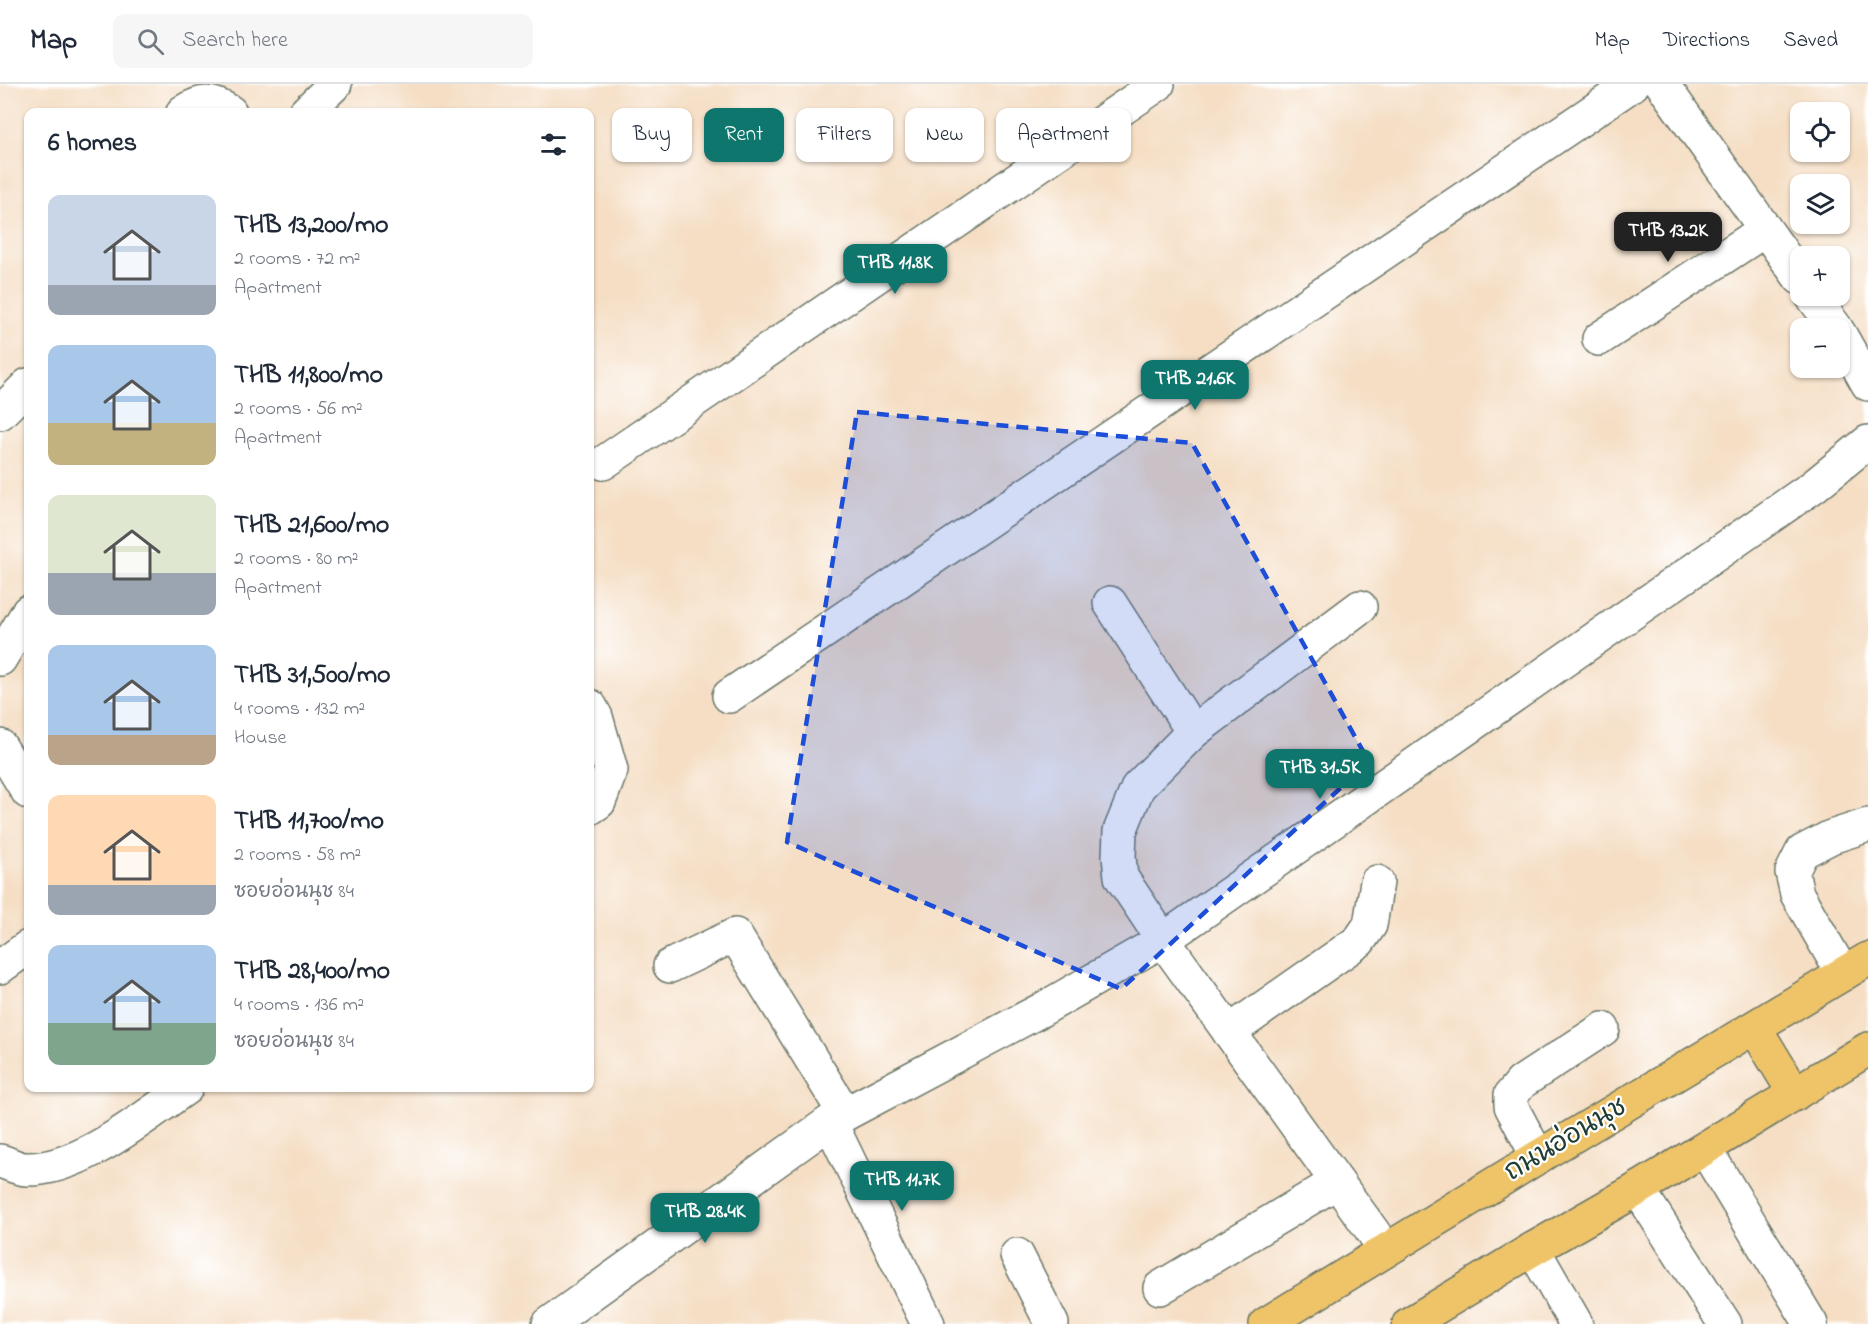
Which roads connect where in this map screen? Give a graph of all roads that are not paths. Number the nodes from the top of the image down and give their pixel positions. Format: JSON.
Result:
{"nodes":[{"id":1,"x":335,"y":84,"type":"edge"},
{"id":2,"x":1158,"y":84,"type":"edge"},
{"id":3,"x":1633,"y":84,"type":"edge"},
{"id":4,"x":1662,"y":84,"type":"edge"},
{"id":5,"x":190,"y":108,"type":"edge"},
{"id":6,"x":223,"y":108,"type":"edge"},
{"id":7,"x":310,"y":108,"type":"edge"},
{"id":8,"x":1765,"y":230,"type":"junction"},
{"id":9,"x":1790,"y":265,"type":"edge"},
{"id":10,"x":1599,"y":339,"type":"dead end"},
{"id":11,"x":1850,"y":352,"type":"edge"},
{"id":12,"x":1868,"y":384,"type":"edge"},
{"id":13,"x":1868,"y":442,"type":"edge"},
{"id":14,"x":603,"y":463,"type":"dead end"},
{"id":15,"x":1110,"y":603,"type":"dead end"},
{"id":16,"x":1360,"y":607,"type":"dead end"},
{"id":17,"x":24,"y":619,"type":"edge"},
{"id":18,"x":0,"y":658,"type":"edge"},
{"id":19,"x":729,"y":696,"type":"dead end"},
{"id":20,"x":594,"y":713,"type":"edge"},
{"id":21,"x":1192,"y":732,"type":"junction"},
{"id":22,"x":0,"y":746,"type":"edge"},
{"id":23,"x":24,"y":785,"type":"edge"},
{"id":24,"x":594,"y":805,"type":"edge"},
{"id":25,"x":1868,"y":825,"type":"edge"},
{"id":26,"x":1377,"y":882,"type":"dead end"},
{"id":27,"x":1163,"y":940,"type":"junction"},
{"id":28,"x":24,"y":950,"type":"edge"},
{"id":29,"x":670,"y":966,"type":"dead end"},
{"id":30,"x":0,"y":967,"type":"edge"},
{"id":31,"x":1856,"y":967,"type":"edge"},
{"id":32,"x":1755,"y":1028,"type":"junction"},
{"id":33,"x":1603,"y":1029,"type":"dead end"},
{"id":34,"x":1229,"y":1032,"type":"junction"},
{"id":35,"x":1868,"y":1049,"type":"edge"},
{"id":36,"x":180,"y":1092,"type":"edge"},
{"id":37,"x":1796,"y":1094,"type":"junction"},
{"id":38,"x":837,"y":1118,"type":"junction"},
{"id":39,"x":1705,"y":1149,"type":"junction"},
{"id":40,"x":1538,"y":1157,"type":"junction"},
{"id":41,"x":0,"y":1161,"type":"edge"},
{"id":42,"x":1337,"y":1182,"type":"junction"},
{"id":43,"x":1638,"y":1189,"type":"junction"},
{"id":44,"x":1533,"y":1249,"type":"junction"},
{"id":45,"x":1386,"y":1250,"type":"junction"},
{"id":46,"x":1017,"y":1255,"type":"dead end"},
{"id":47,"x":1160,"y":1288,"type":"dead end"},
{"id":48,"x":1422,"y":1321,"type":"edge"},
{"id":49,"x":549,"y":1324,"type":"edge"},
{"id":50,"x":928,"y":1324,"type":"edge"},
{"id":51,"x":1052,"y":1324,"type":"edge"},
{"id":52,"x":1266,"y":1324,"type":"edge"},
{"id":53,"x":1576,"y":1324,"type":"edge"},
{"id":54,"x":1725,"y":1324,"type":"edge"},
{"id":55,"x":1811,"y":1324,"type":"edge"}],
"edges":[{"from":1,"to":7,"type":"street"},
{"from":2,"to":14,"type":"street"},
{"from":3,"to":19,"type":"street"},
{"from":4,"to":8,"type":"street"},
{"from":5,"to":6,"type":"street"},
{"from":8,"to":9,"type":"street"},
{"from":8,"to":10,"type":"street"},
{"from":11,"to":12,"type":"street"},
{"from":13,"to":27,"type":"street"},
{"from":15,"to":21,"type":"street"},
{"from":16,"to":21,"type":"street"},
{"from":17,"to":18,"type":"street"},
{"from":20,"to":24,"type":"street"},
{"from":21,"to":27,"type":"street"},
{"from":22,"to":23,"type":"street"},
{"from":25,"to":31,"type":"street"},
{"from":26,"to":34,"type":"street"},
{"from":27,"to":34,"type":"street"},
{"from":27,"to":38,"type":"street"},
{"from":28,"to":30,"type":"street"},
{"from":29,"to":38,"type":"street"},
{"from":31,"to":32,"type":"main road","name":"ถนนอ่อนนุช"},
{"from":32,"to":37,"type":"main road"},
{"from":32,"to":40,"type":"main road","name":"ถนนอ่อนนุช"},
{"from":33,"to":40,"type":"street"},
{"from":34,"to":42,"type":"street"},
{"from":35,"to":37,"type":"main road"},
{"from":36,"to":41,"type":"street"},
{"from":37,"to":39,"type":"main road"},
{"from":38,"to":49,"type":"street"},
{"from":38,"to":50,"type":"street"},
{"from":39,"to":43,"type":"main road"},
{"from":39,"to":55,"type":"street"},
{"from":40,"to":45,"type":"main road","name":"ถนนอ่อนนุช"},
{"from":42,"to":45,"type":"street"},
{"from":42,"to":47,"type":"street"},
{"from":43,"to":44,"type":"main road"},
{"from":43,"to":54,"type":"street"},
{"from":44,"to":48,"type":"main road"},
{"from":44,"to":53,"type":"street"},
{"from":45,"to":52,"type":"main road","name":"ถนนอ่อนนุช"},
{"from":46,"to":51,"type":"street"}]}
